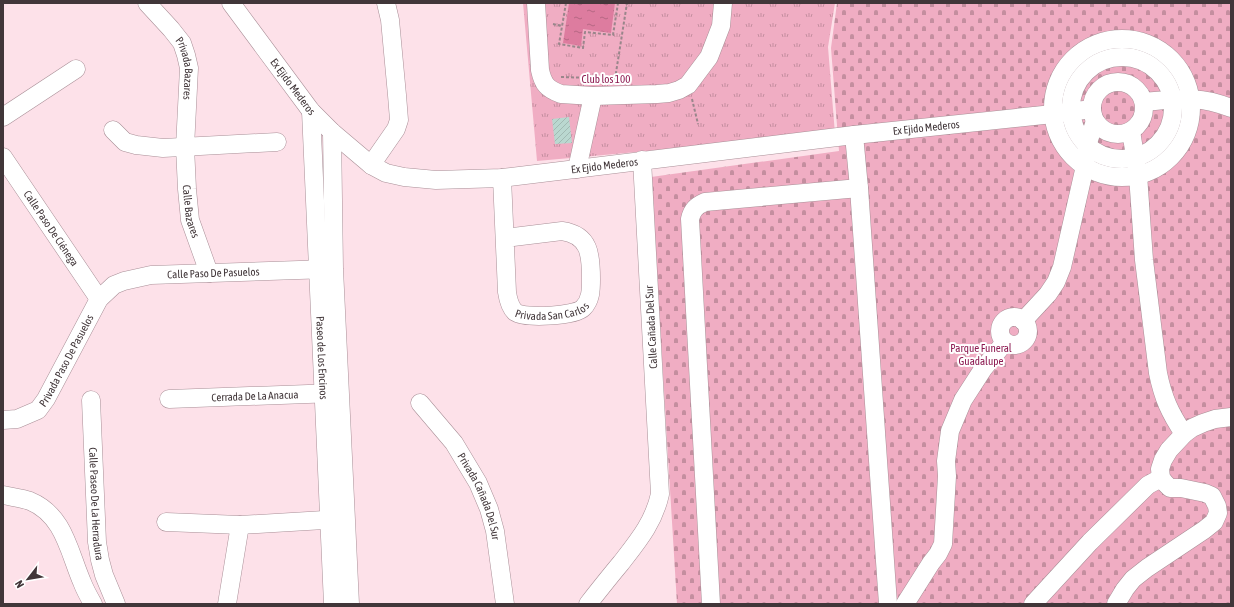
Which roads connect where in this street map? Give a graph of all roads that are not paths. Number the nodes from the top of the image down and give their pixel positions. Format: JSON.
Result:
{"nodes":[{"id":1,"x":147,"y":3,"type":"edge"},
{"id":2,"x":231,"y":3,"type":"edge"},
{"id":3,"x":386,"y":3,"type":"edge"},
{"id":4,"x":536,"y":3,"type":"edge"},
{"id":5,"x":723,"y":3,"type":"edge"},
{"id":6,"x":76,"y":69,"type":"dead end"},
{"id":7,"x":593,"y":96,"type":"junction"},
{"id":8,"x":1191,"y":99,"type":"junction"},
{"id":9,"x":1173,"y":100,"type":"junction"},
{"id":10,"x":1144,"y":102,"type":"junction"},
{"id":11,"x":1231,"y":108,"type":"edge"},
{"id":12,"x":311,"y":111,"type":"junction"},
{"id":13,"x":1071,"y":112,"type":"junction"},
{"id":14,"x":1053,"y":114,"type":"junction"},
{"id":15,"x":1094,"y":115,"type":"junction"},
{"id":16,"x":3,"y":117,"type":"edge"},
{"id":17,"x":113,"y":130,"type":"dead end"},
{"id":18,"x":1130,"y":131,"type":"junction"},
{"id":19,"x":332,"y":132,"type":"junction"},
{"id":20,"x":854,"y":135,"type":"junction"},
{"id":21,"x":277,"y":142,"type":"dead end"},
{"id":22,"x":1087,"y":146,"type":"junction"},
{"id":23,"x":185,"y":147,"type":"junction"},
{"id":24,"x":3,"y":157,"type":"edge"},
{"id":25,"x":642,"y":160,"type":"junction"},
{"id":26,"x":371,"y":165,"type":"junction"},
{"id":27,"x":1085,"y":166,"type":"junction"},
{"id":28,"x":1137,"y":166,"type":"junction"},
{"id":29,"x":577,"y":169,"type":"junction"},
{"id":30,"x":502,"y":178,"type":"junction"},
{"id":31,"x":859,"y":188,"type":"junction"},
{"id":32,"x":505,"y":238,"type":"junction"},
{"id":33,"x":326,"y":269,"type":"junction"},
{"id":34,"x":209,"y":273,"type":"junction"},
{"id":35,"x":99,"y":299,"type":"junction"},
{"id":36,"x":332,"y":394,"type":"junction"},
{"id":37,"x":170,"y":399,"type":"dead end"},
{"id":38,"x":91,"y":400,"type":"dead end"},
{"id":39,"x":420,"y":403,"type":"dead end"},
{"id":40,"x":1231,"y":417,"type":"edge"},
{"id":41,"x":3,"y":420,"type":"edge"},
{"id":42,"x":1184,"y":434,"type":"junction"},
{"id":43,"x":1161,"y":478,"type":"junction"},
{"id":44,"x":3,"y":495,"type":"edge"},
{"id":45,"x":338,"y":519,"type":"junction"},
{"id":46,"x":166,"y":522,"type":"dead end"},
{"id":47,"x":240,"y":525,"type":"junction"},
{"id":48,"x":93,"y":604,"type":"edge"},
{"id":49,"x":116,"y":604,"type":"edge"},
{"id":50,"x":227,"y":604,"type":"edge"},
{"id":51,"x":333,"y":604,"type":"edge"},
{"id":52,"x":350,"y":604,"type":"edge"},
{"id":53,"x":505,"y":604,"type":"edge"},
{"id":54,"x":588,"y":604,"type":"edge"},
{"id":55,"x":711,"y":604,"type":"edge"},
{"id":56,"x":888,"y":604,"type":"edge"},
{"id":57,"x":905,"y":604,"type":"edge"},
{"id":58,"x":1033,"y":604,"type":"edge"},
{"id":59,"x":1116,"y":604,"type":"edge"}],
"edges":[{"from":1,"to":23,"type":"street","name":"Privada Bazares"},
{"from":2,"to":12,"type":"street","name":"Ex Ejido Mederos"},
{"from":3,"to":26,"type":"street"},
{"from":4,"to":7,"type":"street"},
{"from":5,"to":7,"type":"street"},
{"from":6,"to":16,"type":"street"},
{"from":7,"to":29,"type":"street"},
{"from":8,"to":9,"type":"street"},
{"from":8,"to":11,"type":"street"},
{"from":8,"to":14,"type":"street"},
{"from":8,"to":28,"type":"street"},
{"from":9,"to":10,"type":"street"},
{"from":9,"to":13,"type":"street"},
{"from":9,"to":28,"type":"street"},
{"from":10,"to":15,"type":"street"},
{"from":10,"to":18,"type":"street"},
{"from":12,"to":19,"type":"street","name":"Ex Ejido Mederos"},
{"from":12,"to":33,"type":"street","name":"Paseo de Los Encinos"},
{"from":13,"to":14,"type":"street","name":"Ex Ejido Mederos"},
{"from":13,"to":15,"type":"street","name":"Ex Ejido Mederos"},
{"from":13,"to":22,"type":"street"},
{"from":14,"to":20,"type":"street","name":"Ex Ejido Mederos"},
{"from":14,"to":27,"type":"street"},
{"from":15,"to":18,"type":"street"},
{"from":15,"to":22,"type":"street"},
{"from":17,"to":23,"type":"street"},
{"from":18,"to":28,"type":"street"},
{"from":19,"to":26,"type":"street","name":"Ex Ejido Mederos"},
{"from":19,"to":33,"type":"street","name":"Paseo de Los Encinos"},
{"from":20,"to":25,"type":"street","name":"Ex Ejido Mederos"},
{"from":20,"to":31,"type":"street"},
{"from":21,"to":23,"type":"street"},
{"from":22,"to":27,"type":"street"},
{"from":22,"to":28,"type":"street"},
{"from":23,"to":34,"type":"street","name":"Calle Bazares"},
{"from":24,"to":35,"type":"street","name":"Calle Paso De Ciénega"},
{"from":25,"to":29,"type":"street","name":"Ex Ejido Mederos"},
{"from":25,"to":54,"type":"street","name":"Calle Cañada Del Sur"},
{"from":26,"to":30,"type":"street","name":"Ex Ejido Mederos"},
{"from":27,"to":28,"type":"street"},
{"from":27,"to":57,"type":"street"},
{"from":28,"to":42,"type":"street"},
{"from":29,"to":30,"type":"street","name":"Ex Ejido Mederos"},
{"from":30,"to":32,"type":"street","name":"Privada San Carlos"},
{"from":31,"to":55,"type":"street"},
{"from":31,"to":56,"type":"street"},
{"from":32,"to":32,"type":"street","name":"Privada San Carlos"},
{"from":33,"to":34,"type":"street","name":"Calle Paso De Pasuelos"},
{"from":33,"to":36,"type":"street","name":"Paseo de Los Encinos"},
{"from":34,"to":35,"type":"street","name":"Calle Paso De Pasuelos"},
{"from":35,"to":41,"type":"street","name":"Privada Paso De Pasuelos"},
{"from":36,"to":37,"type":"street","name":"Cerrada De La Anacua"},
{"from":36,"to":45,"type":"street","name":"Paseo de Los Encinos"},
{"from":38,"to":49,"type":"street","name":"Calle Paseo De La Herradura"},
{"from":39,"to":53,"type":"street","name":"Privada Cañada Del Sur"},
{"from":40,"to":42,"type":"street"},
{"from":42,"to":43,"type":"street"},
{"from":43,"to":58,"type":"street"},
{"from":43,"to":59,"type":"street"},
{"from":44,"to":48,"type":"street"},
{"from":45,"to":47,"type":"street"},
{"from":45,"to":51,"type":"street","name":"Paseo de Los Encinos"},
{"from":45,"to":52,"type":"street","name":"Paseo de Los Encinos"},
{"from":46,"to":47,"type":"street"},
{"from":47,"to":50,"type":"street"}]}
